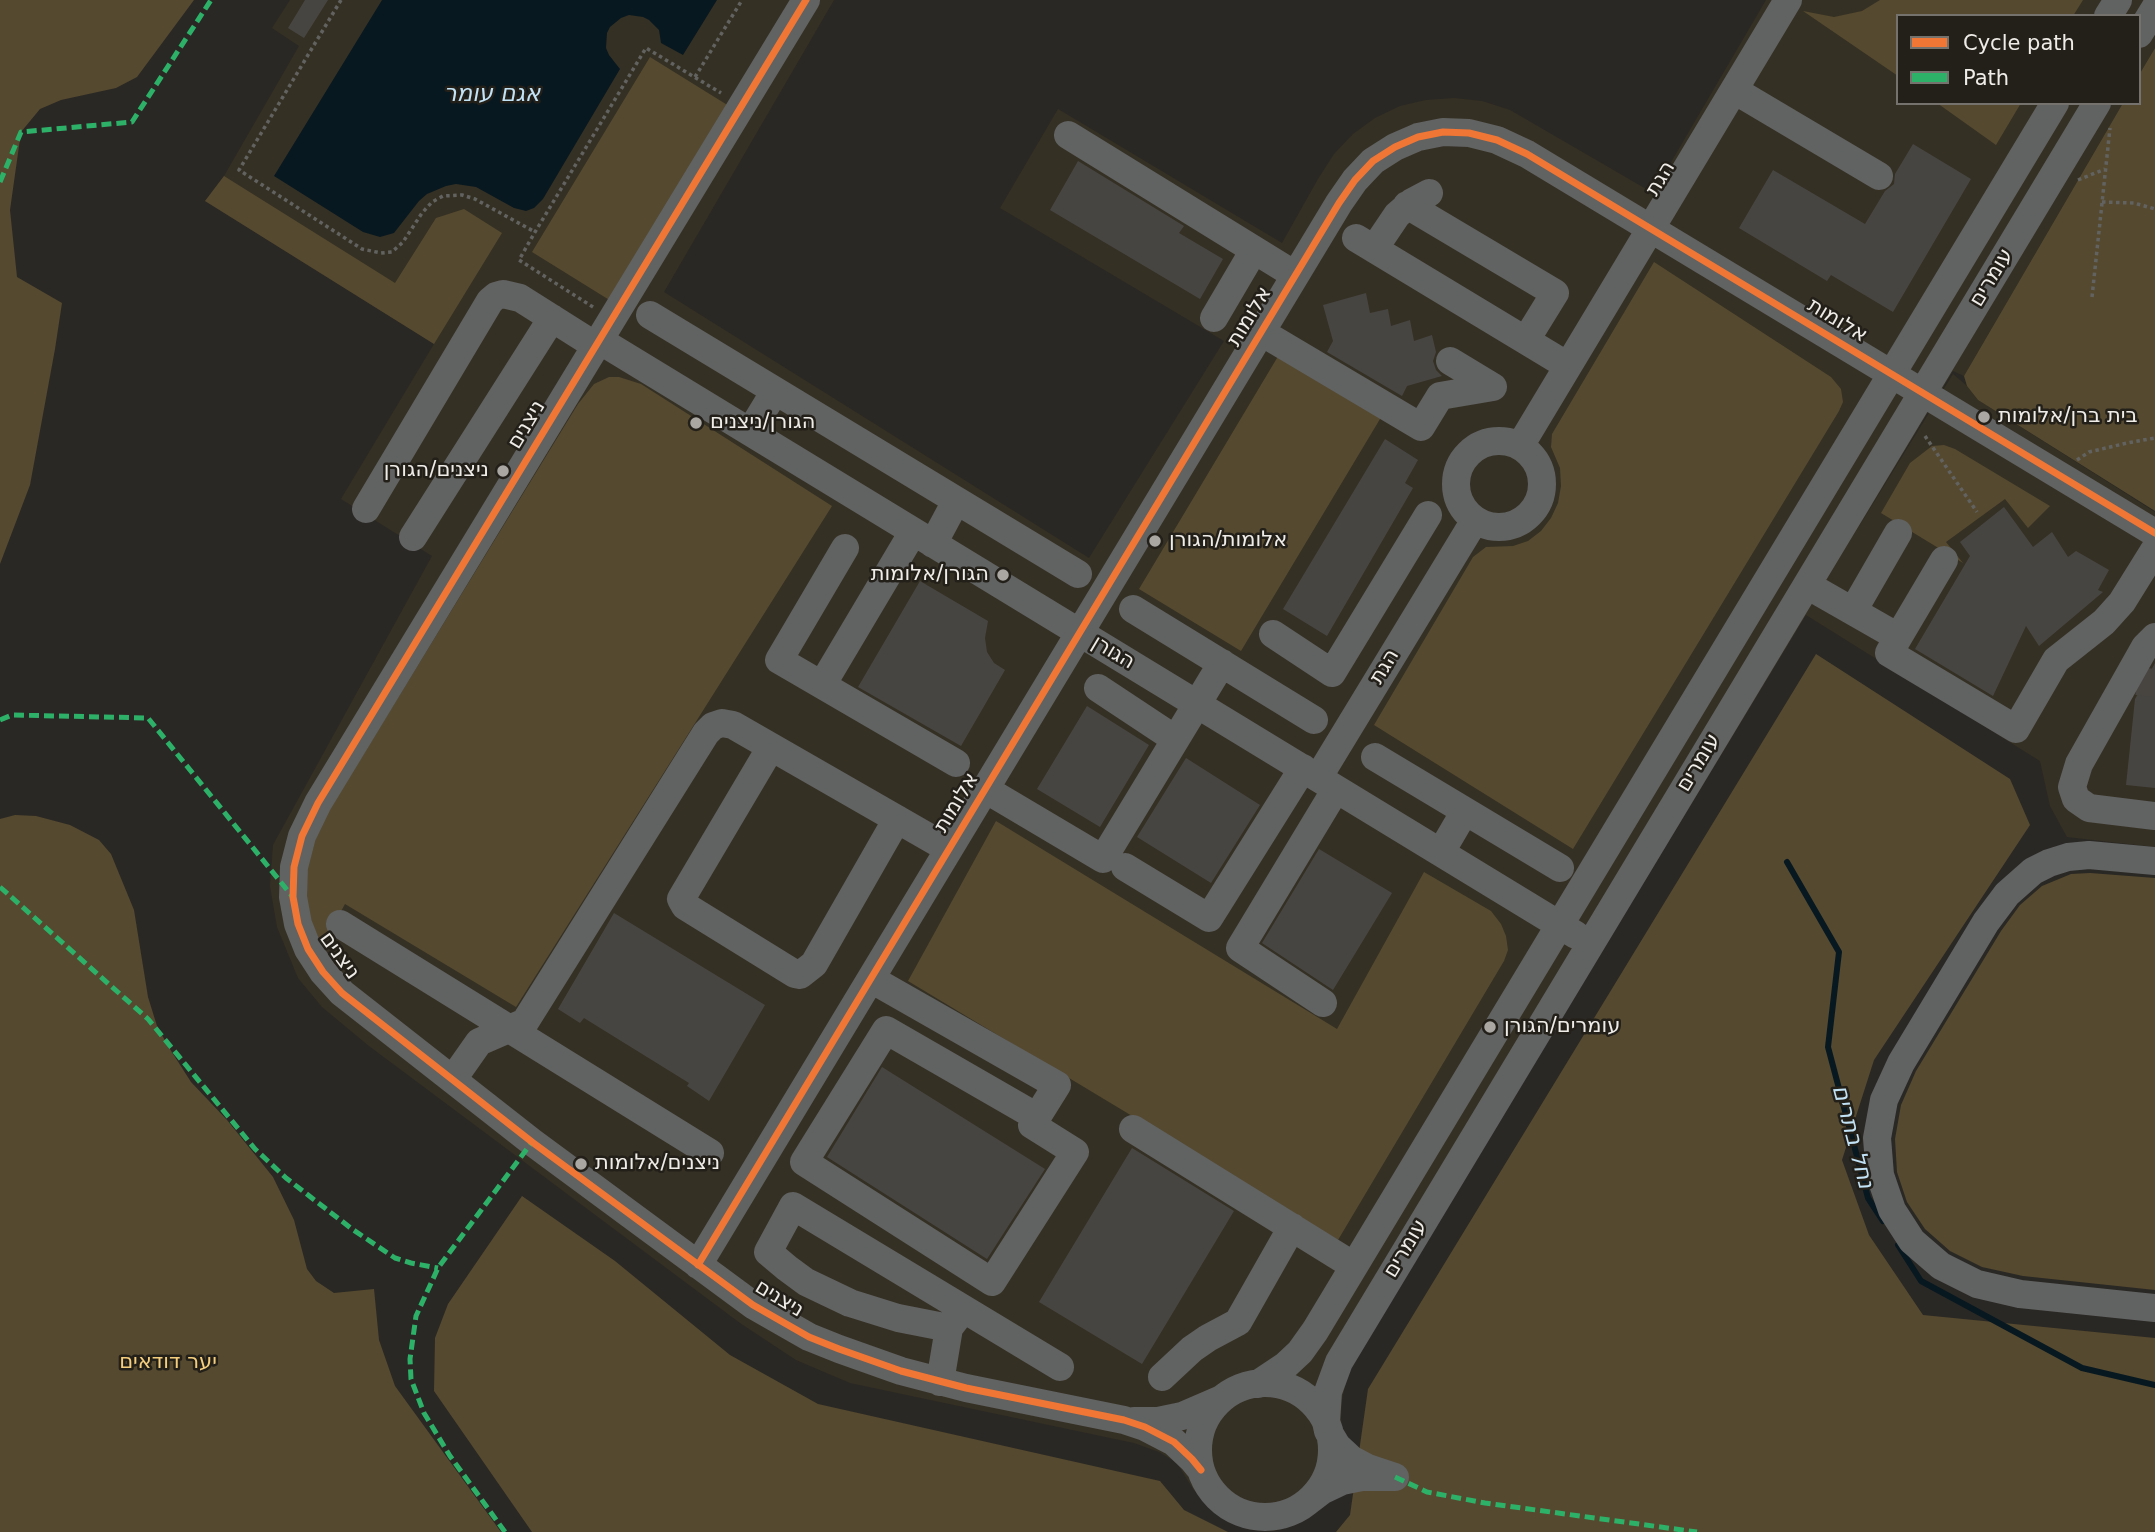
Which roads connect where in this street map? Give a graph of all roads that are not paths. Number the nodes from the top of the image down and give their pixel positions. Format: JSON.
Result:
{"nodes":[{"id":1,"x":806,"y":0,"type":"edge"},
{"id":2,"x":1788,"y":0,"type":"edge"},
{"id":3,"x":2155,"y":8,"type":"edge"},
{"id":4,"x":2141,"y":31,"type":"edge"},
{"id":5,"x":1734,"y":90,"type":"junction"},
{"id":6,"x":2054,"y":105,"type":"edge"},
{"id":7,"x":2104,"y":110,"type":"edge"},
{"id":8,"x":1068,"y":135,"type":"dead end"},
{"id":9,"x":1880,"y":176,"type":"dead end"},
{"id":10,"x":1651,"y":230,"type":"junction"},
{"id":11,"x":1254,"y":250,"type":"junction"},
{"id":12,"x":1296,"y":275,"type":"junction"},
{"id":13,"x":650,"y":315,"type":"dead end"},
{"id":14,"x":552,"y":318,"type":"junction"},
{"id":15,"x":1214,"y":318,"type":"dead end"},
{"id":16,"x":1261,"y":332,"type":"junction"},
{"id":17,"x":602,"y":335,"type":"junction"},
{"id":18,"x":1526,"y":340,"type":"junction"},
{"id":19,"x":1450,"y":361,"type":"dead end"},
{"id":20,"x":1568,"y":366,"type":"junction"},
{"id":21,"x":1892,"y":374,"type":"junction"},
{"id":22,"x":775,"y":391,"type":"junction"},
{"id":23,"x":1916,"y":404,"type":"junction"},
{"id":24,"x":750,"y":432,"type":"junction"},
{"id":25,"x":1520,"y":446,"type":"junction"},
{"id":26,"x":956,"y":500,"type":"junction"},
{"id":27,"x":366,"y":509,"type":"dead end"},
{"id":28,"x":1428,"y":515,"type":"dead end"},
{"id":29,"x":1475,"y":520,"type":"junction"},
{"id":30,"x":1898,"y":533,"type":"dead end"},
{"id":31,"x":2155,"y":533,"type":"edge"},
{"id":32,"x":413,"y":537,"type":"dead end"},
{"id":33,"x":923,"y":538,"type":"junction"},
{"id":34,"x":845,"y":548,"type":"dead end"},
{"id":35,"x":2155,"y":550,"type":"edge"},
{"id":36,"x":1944,"y":560,"type":"dead end"},
{"id":37,"x":1078,"y":574,"type":"dead end"},
{"id":38,"x":1807,"y":584,"type":"junction"},
{"id":39,"x":1133,"y":608,"type":"dead end"},
{"id":40,"x":1853,"y":611,"type":"junction"},
{"id":41,"x":1367,"y":615,"type":"junction"},
{"id":42,"x":1080,"y":633,"type":"junction"},
{"id":43,"x":1273,"y":634,"type":"dead end"},
{"id":44,"x":1404,"y":637,"type":"junction"},
{"id":45,"x":1898,"y":637,"type":"junction"},
{"id":46,"x":2155,"y":637,"type":"edge"},
{"id":47,"x":1222,"y":663,"type":"junction"},
{"id":48,"x":822,"y":685,"type":"junction"},
{"id":49,"x":1098,"y":688,"type":"dead end"},
{"id":50,"x":1197,"y":704,"type":"junction"},
{"id":51,"x":1314,"y":720,"type":"dead end"},
{"id":52,"x":1175,"y":739,"type":"junction"},
{"id":53,"x":771,"y":747,"type":"junction"},
{"id":54,"x":1375,"y":757,"type":"dead end"},
{"id":55,"x":956,"y":763,"type":"dead end"},
{"id":56,"x":1319,"y":778,"type":"junction"},
{"id":57,"x":985,"y":789,"type":"junction"},
{"id":58,"x":1465,"y":811,"type":"junction"},
{"id":59,"x":2155,"y":816,"type":"edge"},
{"id":60,"x":897,"y":819,"type":"junction"},
{"id":61,"x":949,"y":849,"type":"junction"},
{"id":62,"x":1441,"y":852,"type":"junction"},
{"id":63,"x":2155,"y":861,"type":"edge"},
{"id":64,"x":1125,"y":867,"type":"dead end"},
{"id":65,"x":1560,"y":868,"type":"dead end"},
{"id":66,"x":340,"y":924,"type":"dead end"},
{"id":67,"x":1560,"y":925,"type":"junction"},
{"id":68,"x":1590,"y":943,"type":"junction"},
{"id":69,"x":871,"y":979,"type":"junction"},
{"id":70,"x":1323,"y":1003,"type":"dead end"},
{"id":71,"x":509,"y":1028,"type":"junction"},
{"id":72,"x":959,"y":1029,"type":"junction"},
{"id":73,"x":940,"y":1061,"type":"junction"},
{"id":74,"x":453,"y":1079,"type":"junction"},
{"id":75,"x":1037,"y":1117,"type":"junction"},
{"id":76,"x":1133,"y":1129,"type":"dead end"},
{"id":77,"x":710,"y":1153,"type":"dead end"},
{"id":78,"x":1292,"y":1227,"type":"junction"},
{"id":79,"x":698,"y":1265,"type":"junction"},
{"id":80,"x":1354,"y":1266,"type":"junction"},
{"id":81,"x":2155,"y":1308,"type":"edge"},
{"id":82,"x":956,"y":1318,"type":"junction"},
{"id":83,"x":1060,"y":1367,"type":"dead end"},
{"id":84,"x":1162,"y":1377,"type":"dead end"},
{"id":85,"x":940,"y":1382,"type":"junction"},
{"id":86,"x":1258,"y":1384,"type":"junction"},
{"id":87,"x":1222,"y":1398,"type":"junction"},
{"id":88,"x":1124,"y":1420,"type":"junction"},
{"id":89,"x":1328,"y":1431,"type":"junction"},
{"id":90,"x":1200,"y":1470,"type":"junction"},
{"id":91,"x":1307,"y":1503,"type":"junction"}],
"edges":[{"from":1,"to":17,"type":"street","name":"ניצנים"},
{"from":2,"to":5,"type":"street","name":"הגת"},
{"from":3,"to":4,"type":"street"},
{"from":5,"to":9,"type":"street"},
{"from":5,"to":10,"type":"street","name":"הגת"},
{"from":6,"to":21,"type":"street","name":"עומרים"},
{"from":7,"to":23,"type":"street","name":"עומרים"},
{"from":8,"to":11,"type":"street"},
{"from":10,"to":12,"type":"street","name":"אלומות"},
{"from":10,"to":20,"type":"street","name":"הגת"},
{"from":10,"to":21,"type":"street","name":"אלומות"},
{"from":11,"to":12,"type":"street"},
{"from":11,"to":15,"type":"street"},
{"from":12,"to":16,"type":"street","name":"אלומות"},
{"from":13,"to":22,"type":"street"},
{"from":14,"to":17,"type":"street","name":"הגורן"},
{"from":14,"to":27,"type":"street","name":"הגורן"},
{"from":14,"to":32,"type":"street"},
{"from":16,"to":19,"type":"street"},
{"from":16,"to":42,"type":"street","name":"אלומות"},
{"from":17,"to":24,"type":"street","name":"הגורן"},
{"from":17,"to":74,"type":"street","name":"ניצנים"},
{"from":18,"to":18,"type":"street"},
{"from":18,"to":20,"type":"street"},
{"from":20,"to":25,"type":"street","name":"הגת"},
{"from":21,"to":23,"type":"street","name":"אלומות"},
{"from":21,"to":67,"type":"street","name":"עומרים"},
{"from":22,"to":24,"type":"street"},
{"from":22,"to":26,"type":"street"},
{"from":23,"to":31,"type":"street","name":"אלומות"},
{"from":23,"to":38,"type":"street","name":"עומרים"},
{"from":24,"to":33,"type":"street","name":"הגורן"},
{"from":25,"to":29,"type":"street"},
{"from":25,"to":29,"type":"street"},
{"from":26,"to":33,"type":"street"},
{"from":26,"to":37,"type":"street"},
{"from":28,"to":41,"type":"street"},
{"from":29,"to":44,"type":"street","name":"הגת"},
{"from":30,"to":40,"type":"street"},
{"from":33,"to":42,"type":"street","name":"הגורן"},
{"from":33,"to":48,"type":"street"},
{"from":34,"to":48,"type":"street"},
{"from":35,"to":45,"type":"street"},
{"from":36,"to":45,"type":"street"},
{"from":38,"to":40,"type":"street"},
{"from":38,"to":68,"type":"street","name":"עומרים"},
{"from":39,"to":47,"type":"street"},
{"from":40,"to":45,"type":"street"},
{"from":41,"to":43,"type":"street"},
{"from":41,"to":44,"type":"street"},
{"from":42,"to":50,"type":"street","name":"הגורן"},
{"from":42,"to":57,"type":"street","name":"אלומות"},
{"from":44,"to":56,"type":"street","name":"הגת"},
{"from":46,"to":59,"type":"street"},
{"from":47,"to":50,"type":"street"},
{"from":47,"to":51,"type":"street"},
{"from":48,"to":55,"type":"street"},
{"from":49,"to":52,"type":"street"},
{"from":50,"to":52,"type":"street"},
{"from":50,"to":56,"type":"street","name":"הגורן"},
{"from":52,"to":57,"type":"street"},
{"from":53,"to":60,"type":"street"},
{"from":53,"to":60,"type":"street"},
{"from":53,"to":71,"type":"street"},
{"from":54,"to":58,"type":"street"},
{"from":56,"to":62,"type":"street","name":"הגורן"},
{"from":56,"to":64,"type":"street"},
{"from":56,"to":70,"type":"street"},
{"from":57,"to":61,"type":"street","name":"אלומות"},
{"from":58,"to":62,"type":"street"},
{"from":58,"to":65,"type":"street"},
{"from":60,"to":61,"type":"street"},
{"from":61,"to":69,"type":"street","name":"אלומות"},
{"from":62,"to":67,"type":"street","name":"הגורן"},
{"from":63,"to":81,"type":"street"},
{"from":66,"to":71,"type":"street"},
{"from":67,"to":68,"type":"street","name":"הגורן"},
{"from":67,"to":80,"type":"street","name":"עומרים"},
{"from":68,"to":89,"type":"street","name":"עומרים"},
{"from":69,"to":72,"type":"street"},
{"from":69,"to":79,"type":"street","name":"אלומות"},
{"from":71,"to":74,"type":"street"},
{"from":71,"to":77,"type":"street"},
{"from":72,"to":73,"type":"street"},
{"from":72,"to":75,"type":"street"},
{"from":73,"to":75,"type":"street"},
{"from":73,"to":75,"type":"street"},
{"from":74,"to":79,"type":"street","name":"ניצנים"},
{"from":76,"to":78,"type":"street"},
{"from":78,"to":80,"type":"street"},
{"from":78,"to":84,"type":"street"},
{"from":79,"to":85,"type":"street","name":"ניצנים"},
{"from":80,"to":86,"type":"street","name":"עומרים"},
{"from":82,"to":82,"type":"street"},
{"from":82,"to":83,"type":"street"},
{"from":82,"to":85,"type":"street"},
{"from":85,"to":88,"type":"street","name":"ניצנים"},
{"from":86,"to":87,"type":"street"},
{"from":86,"to":89,"type":"street"},
{"from":87,"to":88,"type":"street","name":"ניצנים"},
{"from":87,"to":90,"type":"street"},
{"from":88,"to":90,"type":"street","name":"ניצנים"},
{"from":89,"to":91,"type":"street"},
{"from":89,"to":91,"type":"street"},
{"from":90,"to":91,"type":"street"}]}
